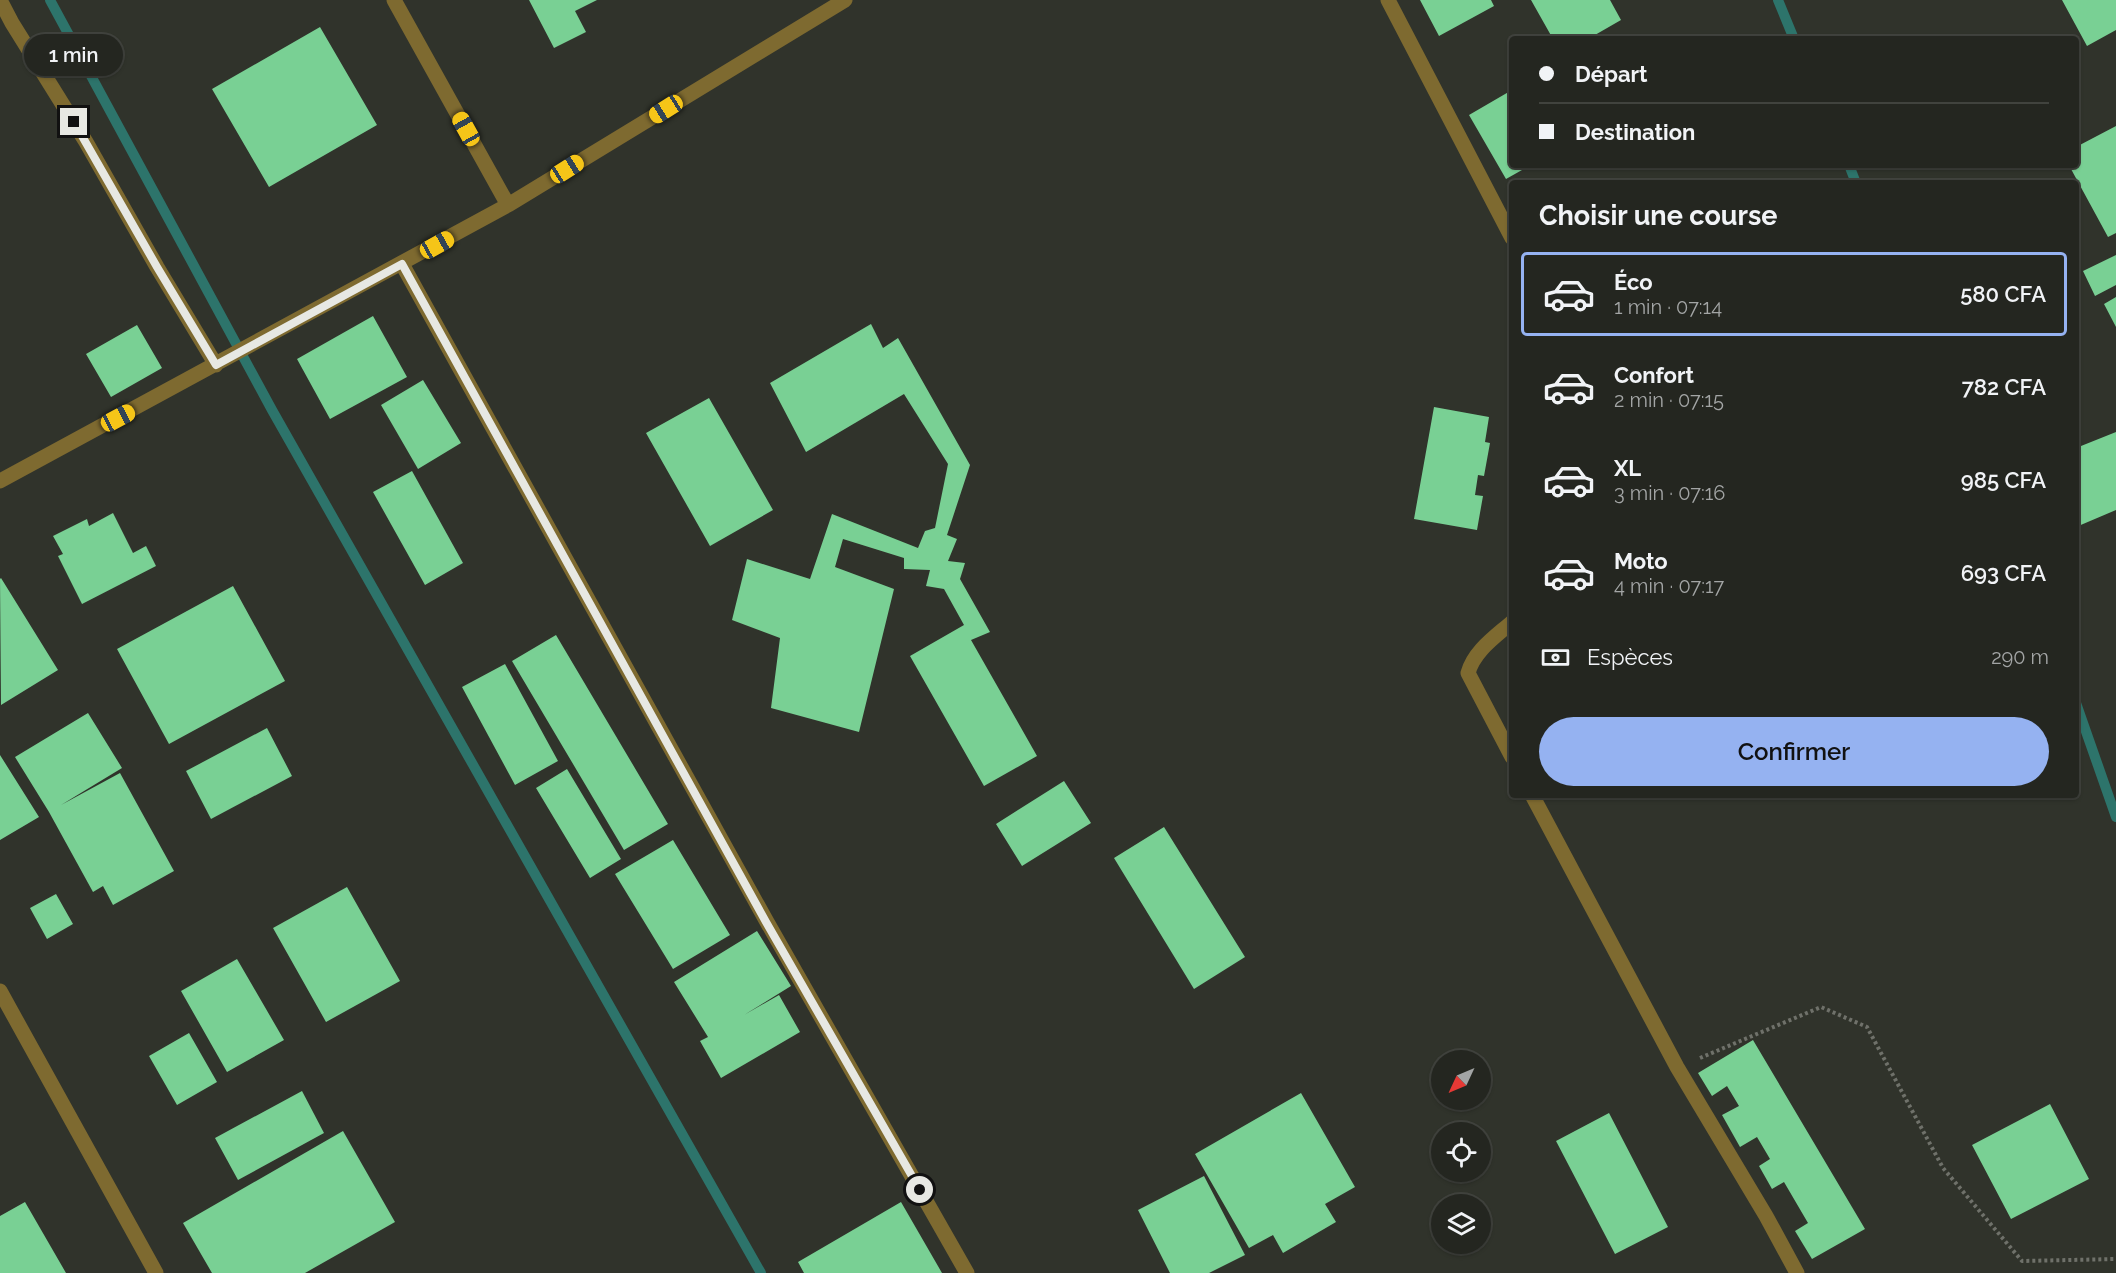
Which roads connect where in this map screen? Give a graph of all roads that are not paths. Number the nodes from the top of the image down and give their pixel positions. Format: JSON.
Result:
{"nodes":[{"id":1,"x":0,"y":0,"type":"edge"},
{"id":2,"x":394,"y":0,"type":"edge"},
{"id":3,"x":845,"y":0,"type":"edge"},
{"id":4,"x":1389,"y":0,"type":"edge"},
{"id":5,"x":508,"y":206,"type":"junction"},
{"id":6,"x":1509,"y":232,"type":"edge"},
{"id":7,"x":402,"y":264,"type":"junction"},
{"id":8,"x":216,"y":365,"type":"junction"},
{"id":9,"x":0,"y":481,"type":"edge"},
{"id":10,"x":1509,"y":625,"type":"edge"},
{"id":11,"x":1509,"y":751,"type":"edge"},
{"id":12,"x":1534,"y":798,"type":"edge"},
{"id":13,"x":0,"y":991,"type":"edge"},
{"id":14,"x":156,"y":1273,"type":"edge"},
{"id":15,"x":967,"y":1273,"type":"edge"},
{"id":16,"x":1797,"y":1273,"type":"edge"}],
"edges":[{"from":1,"to":8,"type":"street"},
{"from":2,"to":5,"type":"street"},
{"from":3,"to":5,"type":"street"},
{"from":4,"to":6,"type":"street"},
{"from":5,"to":7,"type":"street"},
{"from":7,"to":8,"type":"street"},
{"from":7,"to":15,"type":"street"},
{"from":8,"to":9,"type":"street"},
{"from":10,"to":11,"type":"street"},
{"from":12,"to":16,"type":"street"},
{"from":13,"to":14,"type":"street"}]}
